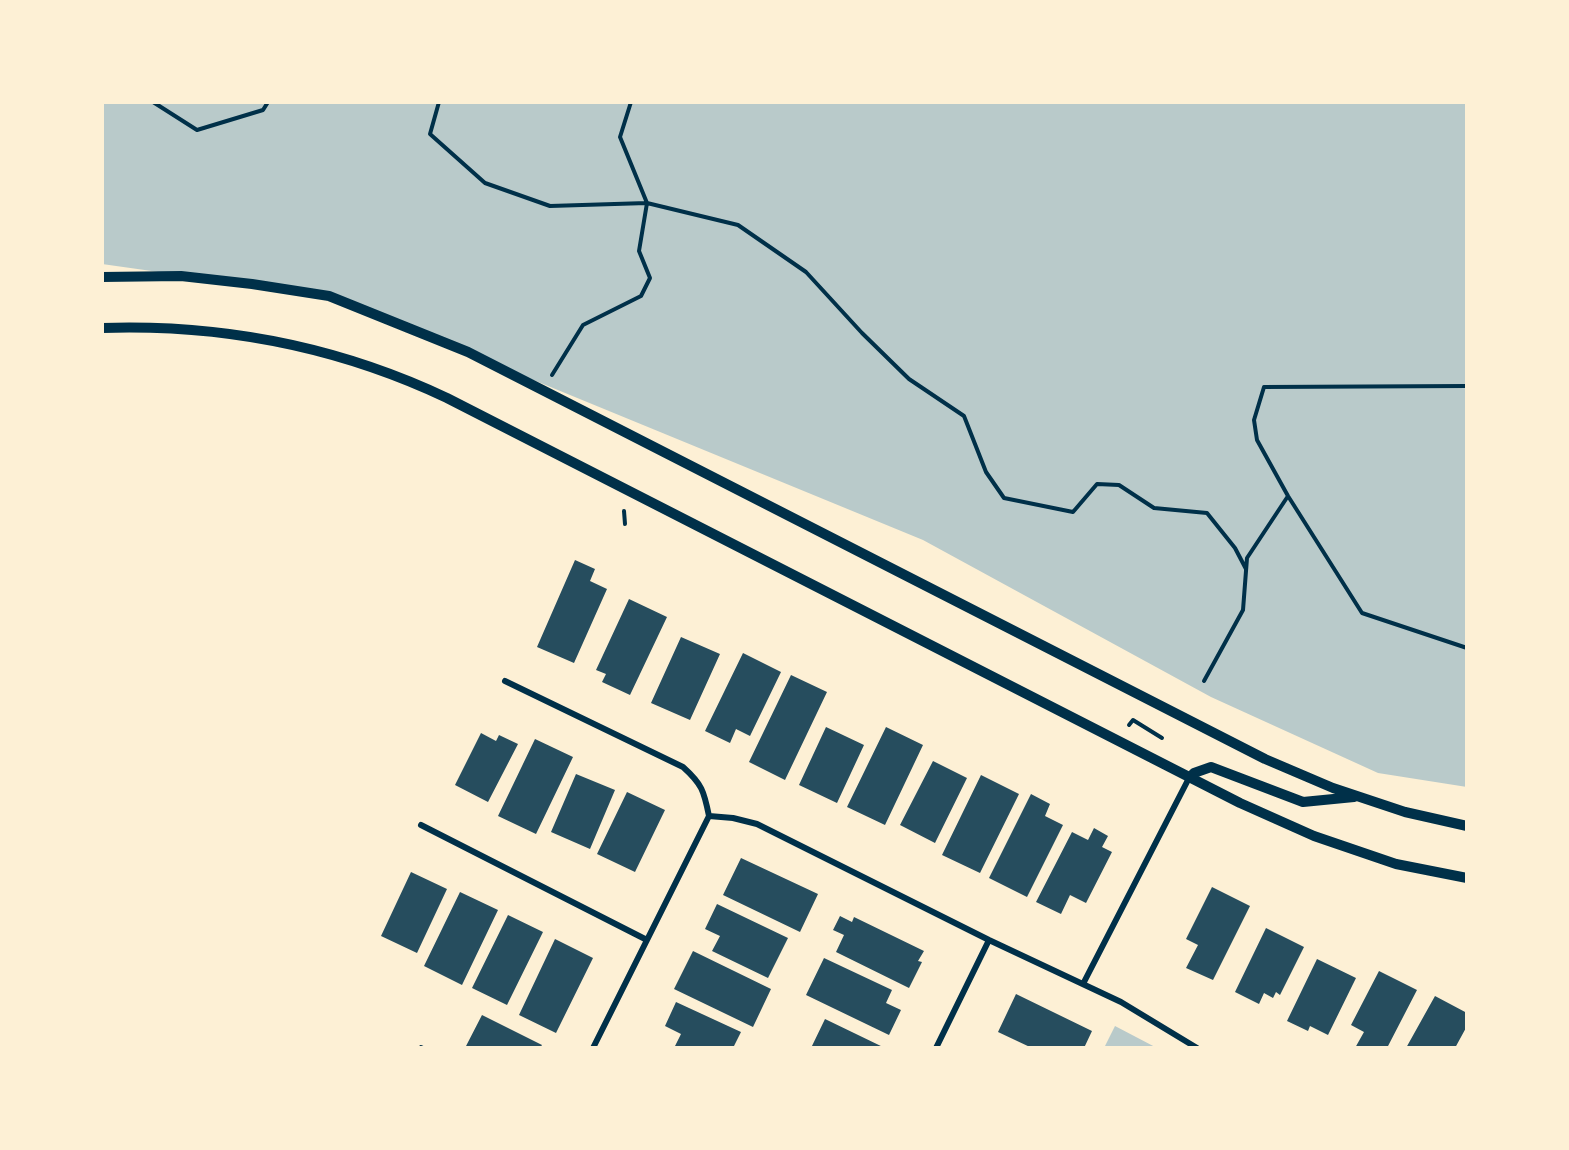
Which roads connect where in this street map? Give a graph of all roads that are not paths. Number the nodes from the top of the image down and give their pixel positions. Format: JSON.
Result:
{"nodes":[{"id":1,"x":102,"y":277,"type":"edge"},
{"id":2,"x":102,"y":328,"type":"edge"},
{"id":3,"x":505,"y":681,"type":"dead end"},
{"id":4,"x":1190,"y":778,"type":"junction"},
{"id":5,"x":1360,"y":797,"type":"junction"},
{"id":6,"x":709,"y":816,"type":"junction"},
{"id":7,"x":421,"y":825,"type":"dead end"},
{"id":8,"x":1467,"y":826,"type":"edge"},
{"id":9,"x":1467,"y":878,"type":"edge"},
{"id":10,"x":646,"y":940,"type":"junction"},
{"id":11,"x":989,"y":940,"type":"junction"},
{"id":12,"x":1083,"y":984,"type":"junction"},
{"id":13,"x":593,"y":1048,"type":"edge"},
{"id":14,"x":936,"y":1048,"type":"edge"},
{"id":15,"x":1197,"y":1048,"type":"edge"}],
"edges":[{"from":1,"to":5,"type":"street"},
{"from":2,"to":4,"type":"street"},
{"from":3,"to":6,"type":"street"},
{"from":4,"to":5,"type":"street"},
{"from":4,"to":9,"type":"street"},
{"from":4,"to":12,"type":"street"},
{"from":5,"to":8,"type":"street"},
{"from":6,"to":10,"type":"street"},
{"from":6,"to":11,"type":"street"},
{"from":7,"to":10,"type":"street"},
{"from":10,"to":13,"type":"street"},
{"from":11,"to":12,"type":"street"},
{"from":11,"to":14,"type":"street"},
{"from":12,"to":15,"type":"street"}]}
